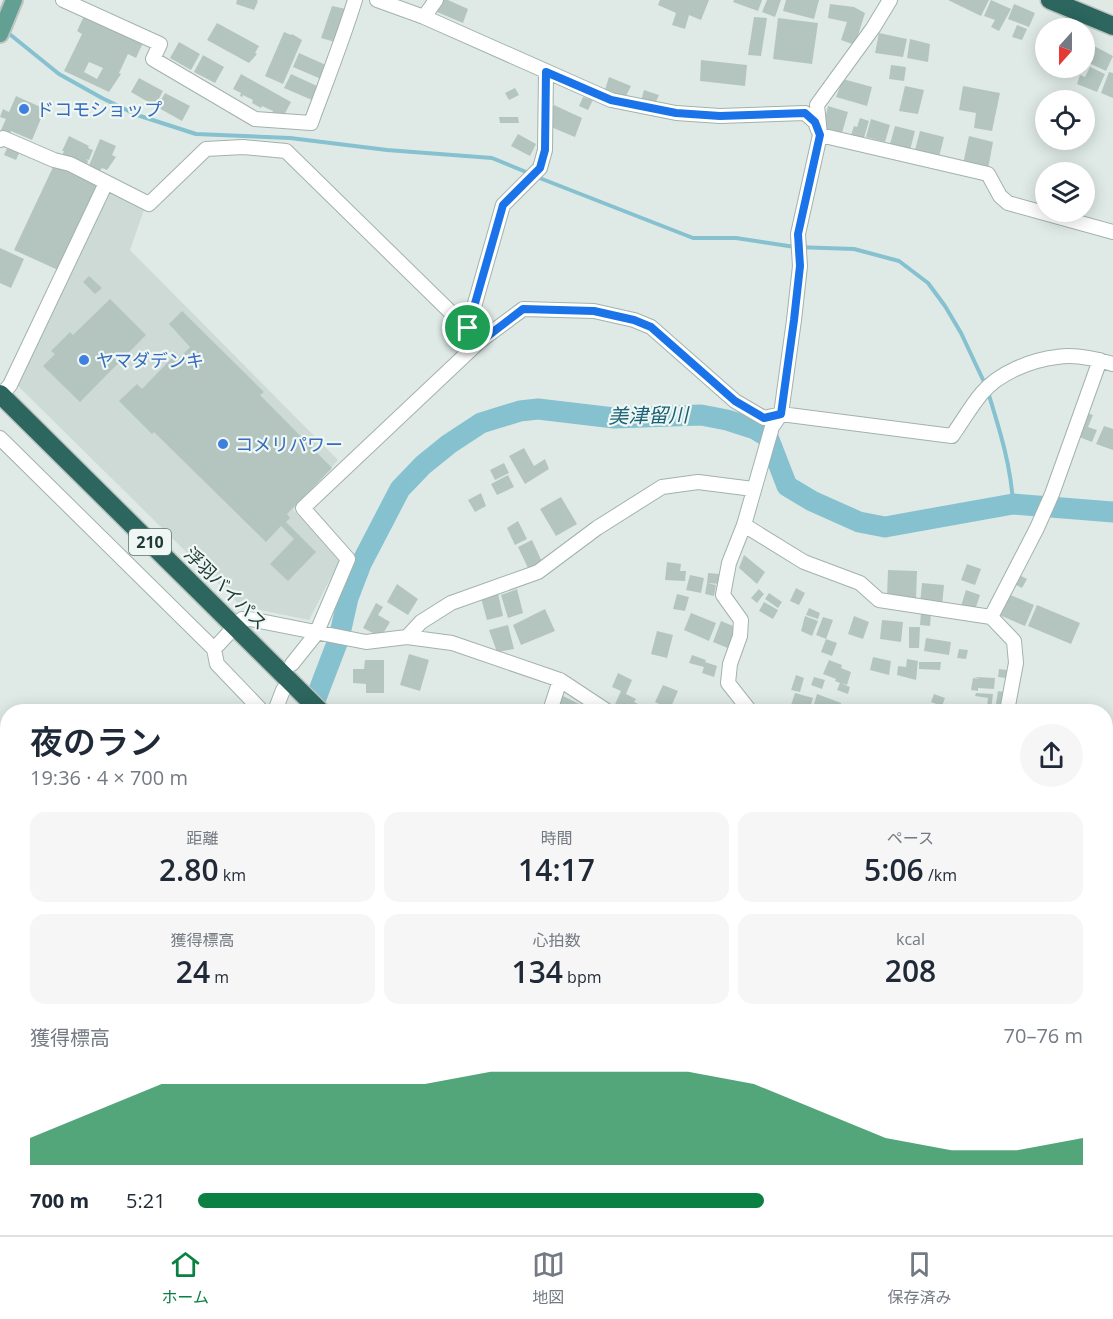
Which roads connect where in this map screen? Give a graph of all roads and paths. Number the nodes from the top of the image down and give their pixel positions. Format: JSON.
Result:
{"nodes":[{"id":1,"x":63,"y":0,"type":"edge"},
{"id":2,"x":355,"y":0,"type":"edge"},
{"id":3,"x":377,"y":0,"type":"edge"},
{"id":4,"x":436,"y":0,"type":"edge"},
{"id":5,"x":890,"y":0,"type":"edge"},
{"id":6,"x":1050,"y":0,"type":"edge"},
{"id":7,"x":12,"y":6,"type":"edge"},
{"id":8,"x":424,"y":17,"type":"junction"},
{"id":9,"x":1113,"y":26,"type":"edge"},
{"id":10,"x":0,"y":34,"type":"edge"},
{"id":11,"x":546,"y":72,"type":"junction"},
{"id":12,"x":820,"y":135,"type":"junction"},
{"id":13,"x":0,"y":140,"type":"edge"},
{"id":14,"x":106,"y":183,"type":"junction"},
{"id":15,"x":1113,"y":232,"type":"edge"},
{"id":16,"x":468,"y":328,"type":"junction"},
{"id":17,"x":480,"y":342,"type":"junction"},
{"id":18,"x":1107,"y":362,"type":"edge"},
{"id":19,"x":1,"y":394,"type":"edge"},
{"id":20,"x":781,"y":414,"type":"junction"},
{"id":21,"x":0,"y":438,"type":"edge"},
{"id":22,"x":753,"y":489,"type":"junction"},
{"id":23,"x":744,"y":525,"type":"junction"},
{"id":24,"x":991,"y":617,"type":"junction"},
{"id":25,"x":235,"y":626,"type":"junction"},
{"id":26,"x":316,"y":634,"type":"junction"},
{"id":27,"x":408,"y":637,"type":"junction"},
{"id":28,"x":214,"y":649,"type":"junction"},
{"id":29,"x":292,"y":664,"type":"dead end"},
{"id":30,"x":560,"y":680,"type":"junction"},
{"id":31,"x":292,"y":691,"type":"junction"},
{"id":32,"x":255,"y":704,"type":"edge"},
{"id":33,"x":281,"y":704,"type":"edge"},
{"id":34,"x":310,"y":704,"type":"edge"},
{"id":35,"x":551,"y":704,"type":"edge"},
{"id":36,"x":596,"y":704,"type":"edge"},
{"id":37,"x":744,"y":704,"type":"edge"},
{"id":38,"x":1008,"y":704,"type":"edge"}],
"edges":[{"from":1,"to":2,"type":"street"},
{"from":3,"to":8,"type":"street"},
{"from":4,"to":8,"type":"street"},
{"from":5,"to":12,"type":"street"},
{"from":6,"to":9,"type":"highway"},
{"from":7,"to":10,"type":"main road"},
{"from":8,"to":11,"type":"street"},
{"from":11,"to":12,"type":"street"},
{"from":11,"to":16,"type":"street"},
{"from":12,"to":15,"type":"street"},
{"from":12,"to":20,"type":"street"},
{"from":13,"to":14,"type":"street"},
{"from":14,"to":16,"type":"street"},
{"from":14,"to":19,"type":"street"},
{"from":16,"to":17,"type":"street"},
{"from":17,"to":20,"type":"street"},
{"from":17,"to":26,"type":"street"},
{"from":18,"to":20,"type":"street"},
{"from":18,"to":24,"type":"street"},
{"from":19,"to":25,"type":"highway","name":"浮羽バイパス","number":"210"},
{"from":20,"to":22,"type":"street"},
{"from":21,"to":28,"type":"street"},
{"from":22,"to":23,"type":"street"},
{"from":22,"to":27,"type":"street"},
{"from":23,"to":24,"type":"street"},
{"from":23,"to":37,"type":"street"},
{"from":24,"to":38,"type":"street"},
{"from":25,"to":26,"type":"street"},
{"from":25,"to":28,"type":"street"},
{"from":25,"to":31,"type":"highway","name":"浮羽バイパス","number":"210"},
{"from":26,"to":27,"type":"street"},
{"from":26,"to":29,"type":"street"},
{"from":27,"to":30,"type":"street"},
{"from":28,"to":32,"type":"street"},
{"from":30,"to":35,"type":"street"},
{"from":30,"to":36,"type":"street"},
{"from":31,"to":33,"type":"street"},
{"from":31,"to":34,"type":"highway","name":"浮羽バイパス","number":"210"}]}
